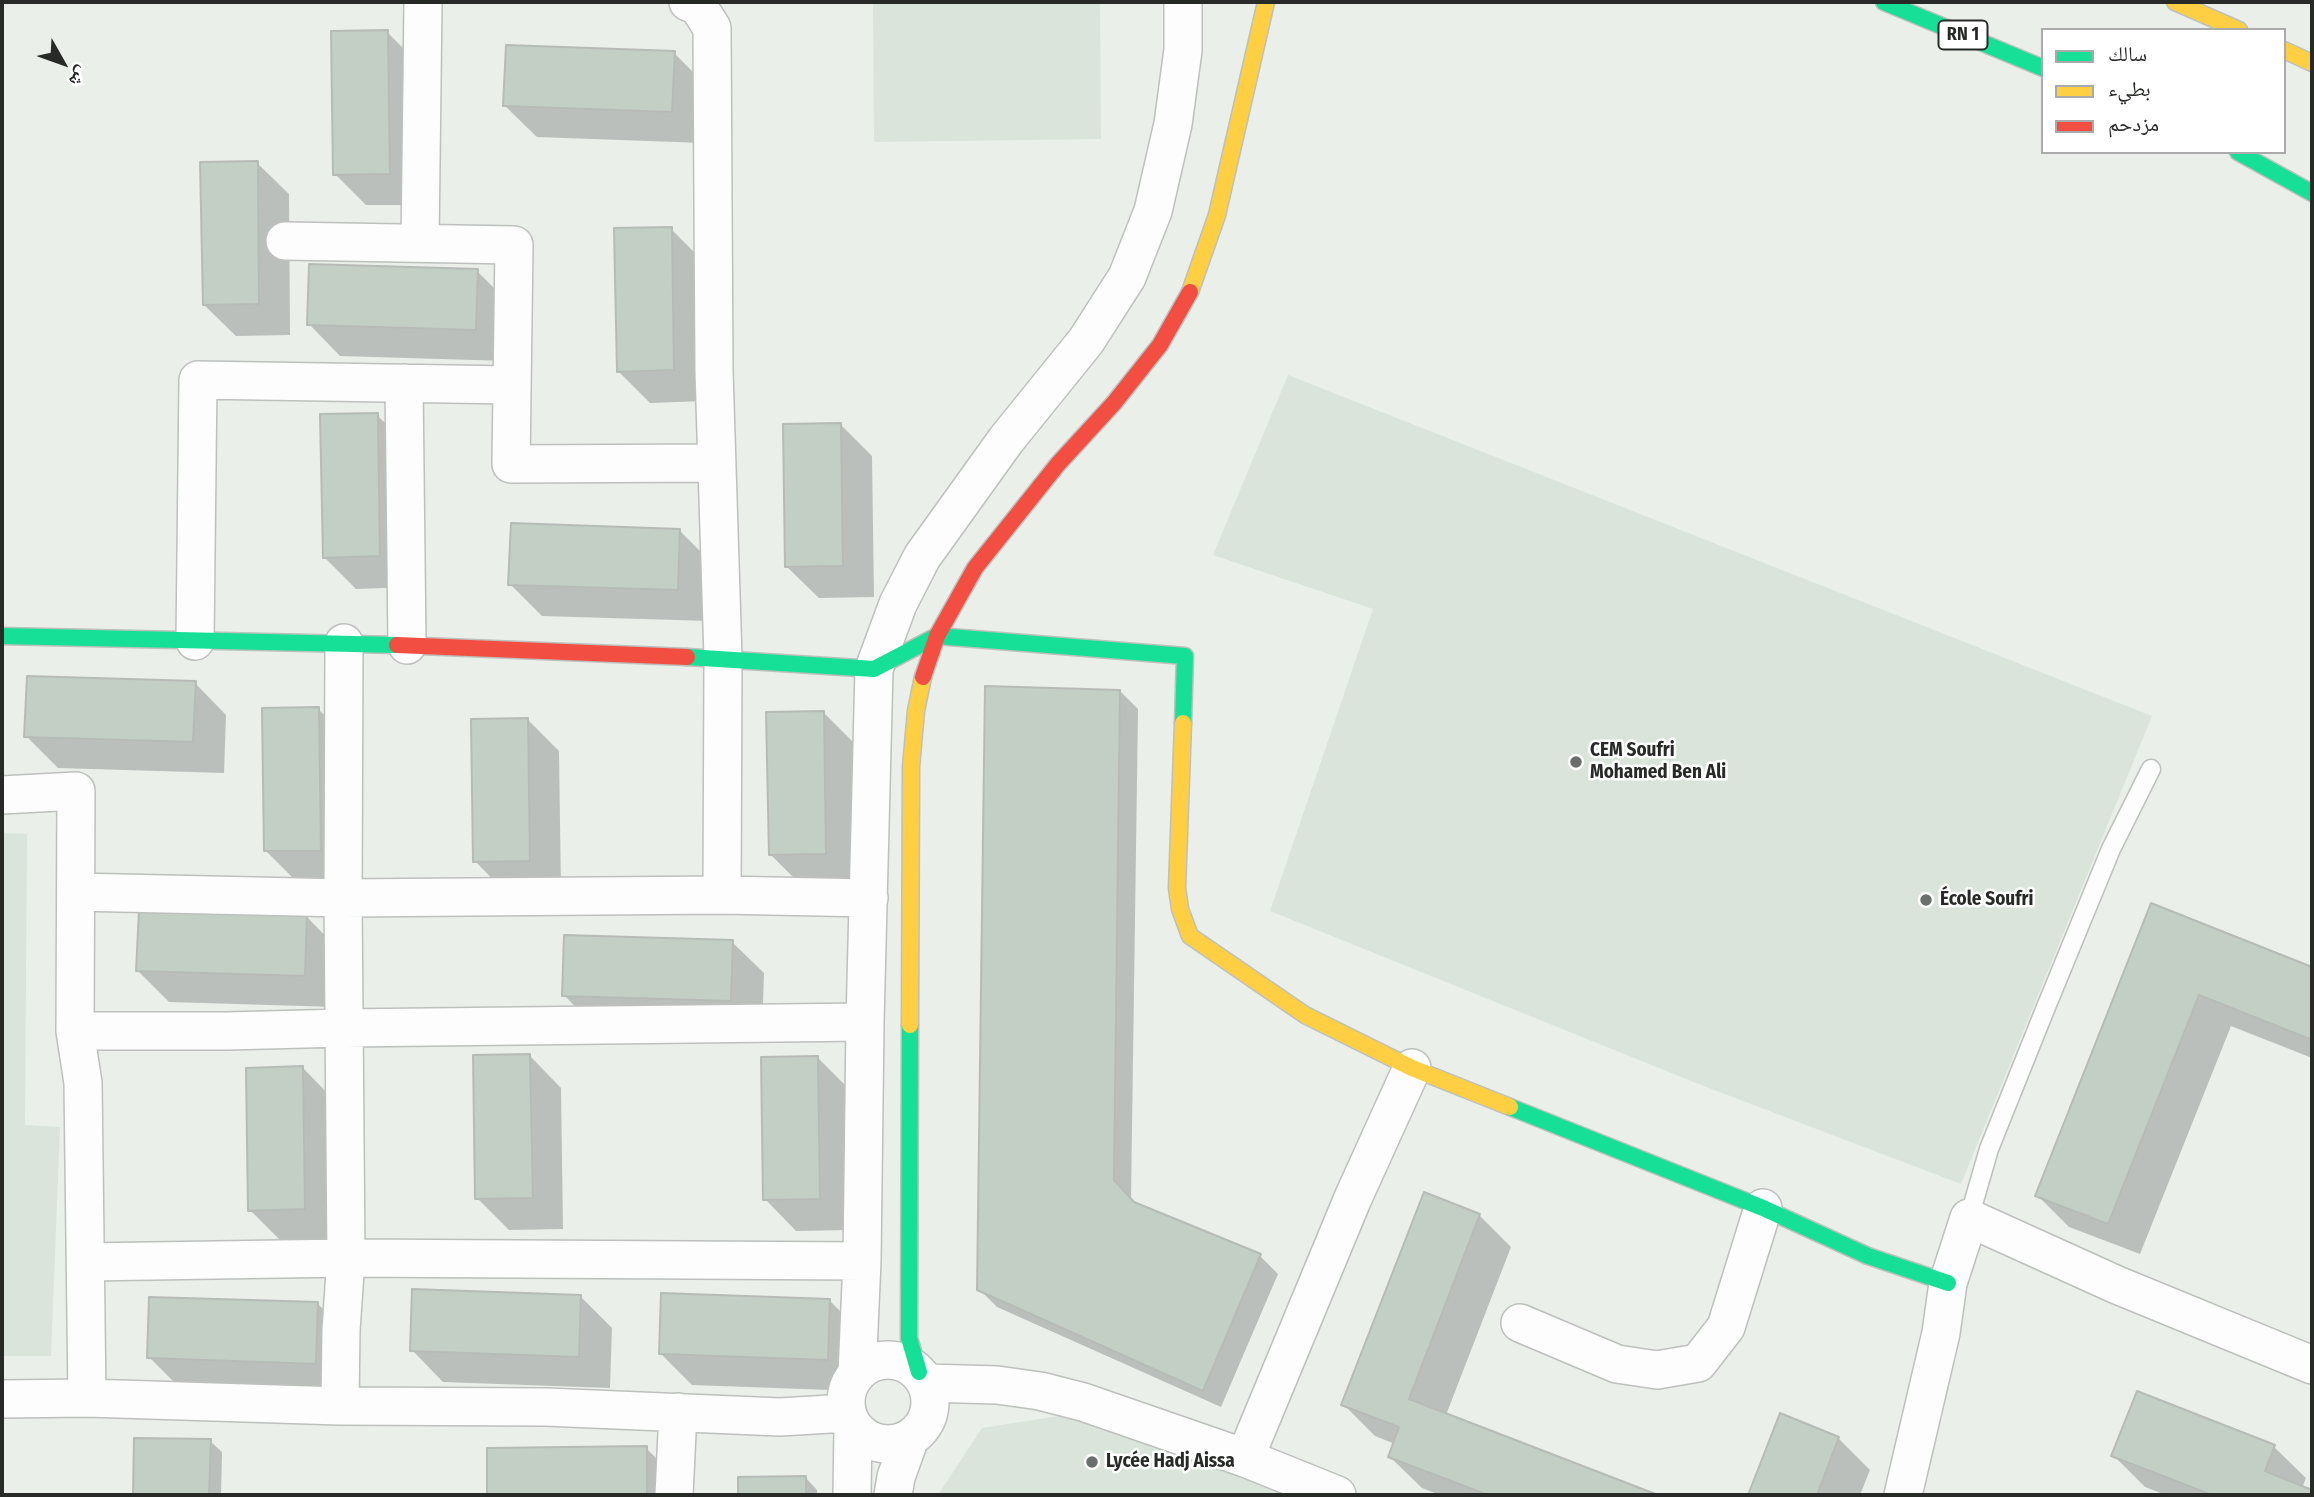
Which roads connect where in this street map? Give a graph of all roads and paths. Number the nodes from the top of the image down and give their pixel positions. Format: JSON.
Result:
{"nodes":[{"id":1,"x":423,"y":2,"type":"edge"},
{"id":2,"x":688,"y":2,"type":"edge"},
{"id":3,"x":1183,"y":2,"type":"edge"},
{"id":4,"x":1266,"y":2,"type":"edge"},
{"id":5,"x":1884,"y":2,"type":"edge"},
{"id":6,"x":2175,"y":2,"type":"edge"},
{"id":7,"x":2234,"y":28,"type":"edge"},
{"id":8,"x":2286,"y":51,"type":"edge"},
{"id":9,"x":2312,"y":63,"type":"edge"},
{"id":10,"x":2041,"y":67,"type":"edge"},
{"id":11,"x":2242,"y":154,"type":"edge"},
{"id":12,"x":2312,"y":193,"type":"edge"},
{"id":13,"x":285,"y":241,"type":"dead end"},
{"id":14,"x":420,"y":243,"type":"junction"},
{"id":15,"x":404,"y":383,"type":"junction"},
{"id":16,"x":512,"y":385,"type":"junction"},
{"id":17,"x":716,"y":463,"type":"junction"},
{"id":18,"x":2,"y":636,"type":"edge"},
{"id":19,"x":937,"y":636,"type":"junction"},
{"id":20,"x":195,"y":640,"type":"junction"},
{"id":21,"x":344,"y":643,"type":"junction"},
{"id":22,"x":407,"y":645,"type":"junction"},
{"id":23,"x":723,"y":658,"type":"junction"},
{"id":24,"x":874,"y":669,"type":"junction"},
{"id":25,"x":2151,"y":769,"type":"dead end"},
{"id":26,"x":2,"y":795,"type":"edge"},
{"id":27,"x":76,"y":892,"type":"junction"},
{"id":28,"x":722,"y":895,"type":"junction"},
{"id":29,"x":343,"y":898,"type":"junction"},
{"id":30,"x":869,"y":898,"type":"junction"},
{"id":31,"x":865,"y":1022,"type":"junction"},
{"id":32,"x":344,"y":1027,"type":"junction"},
{"id":33,"x":75,"y":1031,"type":"junction"},
{"id":34,"x":1412,"y":1068,"type":"junction"},
{"id":35,"x":1763,"y":1208,"type":"junction"},
{"id":36,"x":1969,"y":1218,"type":"junction"},
{"id":37,"x":346,"y":1258,"type":"junction"},
{"id":38,"x":862,"y":1261,"type":"junction"},
{"id":39,"x":86,"y":1262,"type":"junction"},
{"id":40,"x":1948,"y":1283,"type":"junction"},
{"id":41,"x":1520,"y":1324,"type":"dead end"},
{"id":42,"x":2312,"y":1364,"type":"edge"},
{"id":43,"x":857,"y":1374,"type":"junction"},
{"id":44,"x":923,"y":1377,"type":"junction"},
{"id":45,"x":87,"y":1398,"type":"junction"},
{"id":46,"x":2,"y":1399,"type":"edge"},
{"id":47,"x":340,"y":1406,"type":"junction"},
{"id":48,"x":678,"y":1412,"type":"junction"},
{"id":49,"x":850,"y":1420,"type":"junction"},
{"id":50,"x":910,"y":1438,"type":"junction"},
{"id":51,"x":1245,"y":1458,"type":"junction"},
{"id":52,"x":674,"y":1495,"type":"edge"},
{"id":53,"x":852,"y":1495,"type":"edge"},
{"id":54,"x":892,"y":1495,"type":"edge"},
{"id":55,"x":1337,"y":1495,"type":"edge"},
{"id":56,"x":1903,"y":1495,"type":"edge"}],
"edges":[{"from":1,"to":14,"type":"street"},
{"from":2,"to":17,"type":"street"},
{"from":3,"to":24,"type":"street"},
{"from":4,"to":19,"type":"main road"},
{"from":5,"to":10,"type":"main road","number":"RN 1"},
{"from":6,"to":7,"type":"main road"},
{"from":8,"to":9,"type":"main road"},
{"from":11,"to":12,"type":"main road"},
{"from":13,"to":14,"type":"street"},
{"from":14,"to":16,"type":"street"},
{"from":15,"to":16,"type":"street"},
{"from":15,"to":20,"type":"street"},
{"from":15,"to":22,"type":"street"},
{"from":16,"to":17,"type":"street"},
{"from":17,"to":23,"type":"street"},
{"from":18,"to":20,"type":"main road"},
{"from":19,"to":24,"type":"main road"},
{"from":19,"to":34,"type":"main road"},
{"from":19,"to":44,"type":"main road"},
{"from":20,"to":21,"type":"main road"},
{"from":21,"to":22,"type":"main road"},
{"from":21,"to":29,"type":"street"},
{"from":22,"to":23,"type":"main road"},
{"from":23,"to":24,"type":"main road"},
{"from":23,"to":28,"type":"street"},
{"from":24,"to":30,"type":"street"},
{"from":25,"to":36,"type":"lane"},
{"from":26,"to":27,"type":"street"},
{"from":27,"to":29,"type":"street"},
{"from":27,"to":33,"type":"street"},
{"from":28,"to":29,"type":"street"},
{"from":28,"to":30,"type":"street"},
{"from":29,"to":32,"type":"street"},
{"from":30,"to":31,"type":"street"},
{"from":31,"to":32,"type":"street"},
{"from":31,"to":38,"type":"street"},
{"from":32,"to":33,"type":"street"},
{"from":32,"to":37,"type":"street"},
{"from":33,"to":39,"type":"street"},
{"from":34,"to":35,"type":"main road"},
{"from":34,"to":51,"type":"street"},
{"from":35,"to":40,"type":"main road"},
{"from":35,"to":41,"type":"street"},
{"from":36,"to":40,"type":"street"},
{"from":36,"to":42,"type":"street"},
{"from":37,"to":38,"type":"street"},
{"from":37,"to":39,"type":"street"},
{"from":37,"to":47,"type":"street"},
{"from":38,"to":43,"type":"street"},
{"from":39,"to":45,"type":"street"},
{"from":40,"to":56,"type":"street"},
{"from":43,"to":44,"type":"street"},
{"from":43,"to":49,"type":"street"},
{"from":44,"to":50,"type":"street"},
{"from":44,"to":51,"type":"street"},
{"from":45,"to":46,"type":"street"},
{"from":45,"to":47,"type":"street"},
{"from":47,"to":48,"type":"street"},
{"from":48,"to":49,"type":"street"},
{"from":48,"to":52,"type":"street"},
{"from":49,"to":50,"type":"street"},
{"from":49,"to":53,"type":"street"},
{"from":50,"to":54,"type":"street"},
{"from":51,"to":55,"type":"street"}]}
